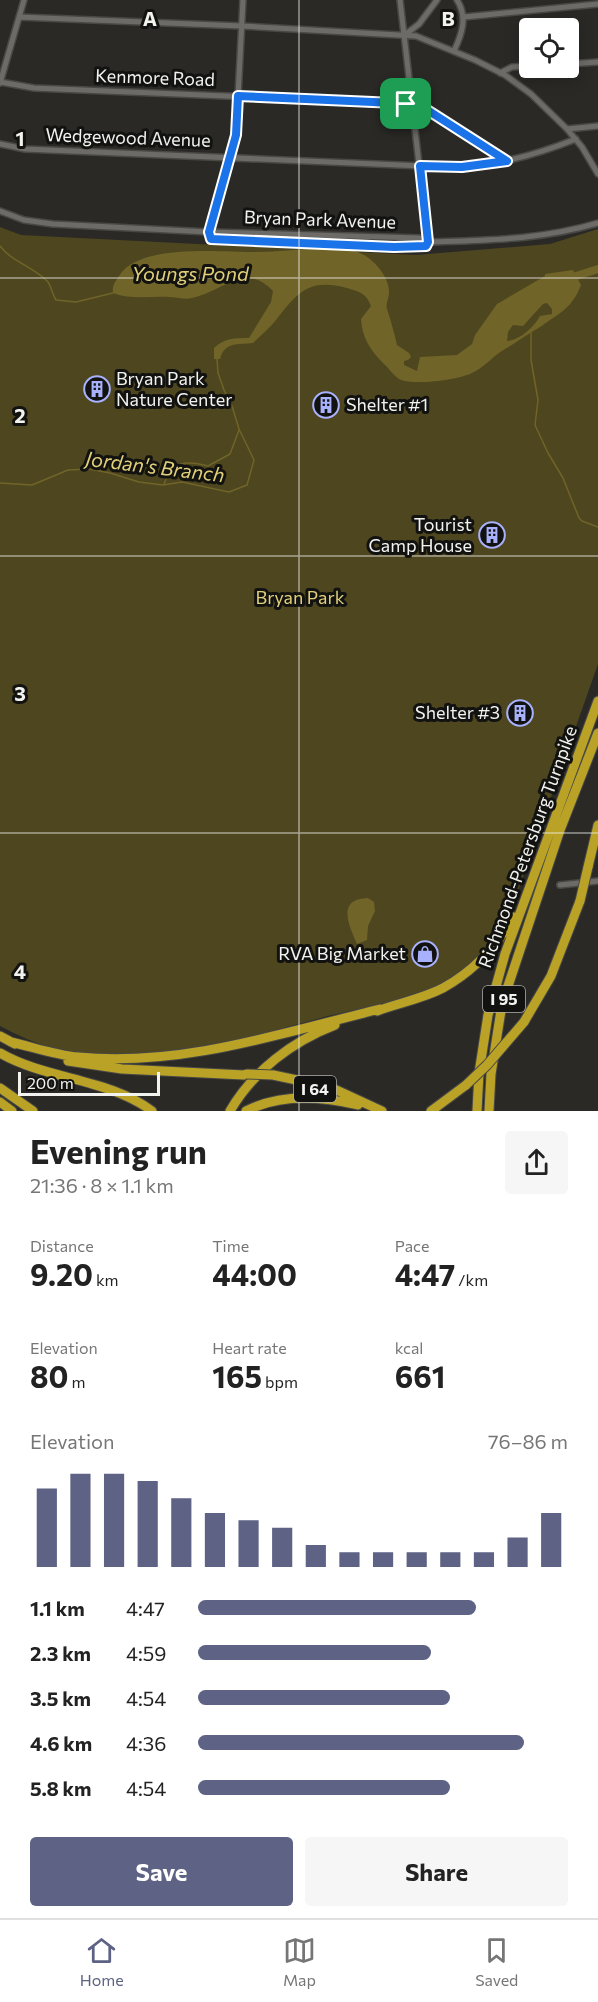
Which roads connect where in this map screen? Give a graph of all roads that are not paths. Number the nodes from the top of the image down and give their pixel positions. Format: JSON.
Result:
{"nodes":[{"id":1,"x":24,"y":0,"type":"edge"},
{"id":2,"x":243,"y":0,"type":"edge"},
{"id":3,"x":400,"y":0,"type":"edge"},
{"id":4,"x":437,"y":0,"type":"edge"},
{"id":5,"x":456,"y":0,"type":"edge"},
{"id":6,"x":598,"y":4,"type":"edge"},
{"id":7,"x":19,"y":17,"type":"junction"},
{"id":8,"x":464,"y":17,"type":"junction"},
{"id":9,"x":242,"y":26,"type":"junction"},
{"id":10,"x":405,"y":34,"type":"junction"},
{"id":11,"x":454,"y":51,"type":"junction"},
{"id":12,"x":598,"y":62,"type":"edge"},
{"id":13,"x":579,"y":63,"type":"edge"},
{"id":14,"x":519,"y":67,"type":"edge"},
{"id":15,"x":500,"y":73,"type":"junction"},
{"id":16,"x":0,"y":83,"type":"edge"},
{"id":17,"x":238,"y":96,"type":"junction"},
{"id":18,"x":412,"y":104,"type":"junction"},
{"id":19,"x":598,"y":126,"type":"edge"},
{"id":20,"x":567,"y":129,"type":"junction"},
{"id":21,"x":576,"y":139,"type":"junction"},
{"id":22,"x":0,"y":144,"type":"edge"},
{"id":23,"x":231,"y":157,"type":"junction"},
{"id":24,"x":507,"y":161,"type":"junction"},
{"id":25,"x":420,"y":166,"type":"junction"},
{"id":26,"x":598,"y":174,"type":"edge"},
{"id":27,"x":0,"y":212,"type":"edge"},
{"id":28,"x":598,"y":223,"type":"edge"},
{"id":29,"x":209,"y":232,"type":"junction"},
{"id":30,"x":428,"y":242,"type":"junction"},
{"id":31,"x":598,"y":701,"type":"edge"},
{"id":32,"x":598,"y":733,"type":"edge"},
{"id":33,"x":598,"y":825,"type":"edge"},
{"id":34,"x":598,"y":881,"type":"edge"},
{"id":35,"x":560,"y":885,"type":"dead end"},
{"id":36,"x":525,"y":900,"type":"junction"},
{"id":37,"x":380,"y":1009,"type":"junction"},
{"id":38,"x":0,"y":1036,"type":"edge"},
{"id":39,"x":11,"y":1042,"type":"junction"},
{"id":40,"x":0,"y":1053,"type":"edge"},
{"id":41,"x":271,"y":1077,"type":"junction"},
{"id":42,"x":0,"y":1088,"type":"edge"},
{"id":43,"x":0,"y":1102,"type":"edge"},
{"id":44,"x":358,"y":1105,"type":"junction"},
{"id":45,"x":12,"y":1111,"type":"edge"},
{"id":46,"x":33,"y":1111,"type":"edge"},
{"id":47,"x":152,"y":1111,"type":"edge"},
{"id":48,"x":230,"y":1111,"type":"edge"},
{"id":49,"x":246,"y":1111,"type":"edge"},
{"id":50,"x":369,"y":1111,"type":"edge"},
{"id":51,"x":382,"y":1111,"type":"edge"},
{"id":52,"x":430,"y":1111,"type":"edge"},
{"id":53,"x":477,"y":1111,"type":"edge"},
{"id":54,"x":489,"y":1111,"type":"edge"}],
"edges":[{"from":1,"to":7,"type":"street"},
{"from":2,"to":9,"type":"street"},
{"from":3,"to":10,"type":"street"},
{"from":4,"to":10,"type":"street"},
{"from":5,"to":8,"type":"street"},
{"from":6,"to":8,"type":"street"},
{"from":7,"to":9,"type":"street"},
{"from":7,"to":16,"type":"street"},
{"from":8,"to":11,"type":"street"},
{"from":9,"to":10,"type":"street"},
{"from":9,"to":17,"type":"street"},
{"from":10,"to":11,"type":"street"},
{"from":10,"to":18,"type":"street"},
{"from":11,"to":15,"type":"street"},
{"from":12,"to":13,"type":"street"},
{"from":14,"to":15,"type":"street"},
{"from":15,"to":20,"type":"street"},
{"from":16,"to":17,"type":"street","name":"Kenmore Road"},
{"from":17,"to":18,"type":"street","name":"Kenmore Road"},
{"from":17,"to":23,"type":"street"},
{"from":18,"to":24,"type":"street","name":"Kenmore Road"},
{"from":18,"to":25,"type":"street"},
{"from":19,"to":20,"type":"street"},
{"from":20,"to":21,"type":"street"},
{"from":21,"to":24,"type":"street","name":"Wedgewood Avenue"},
{"from":21,"to":26,"type":"street"},
{"from":22,"to":23,"type":"street","name":"Wedgewood Avenue"},
{"from":23,"to":25,"type":"street","name":"Wedgewood Avenue"},
{"from":23,"to":29,"type":"street"},
{"from":24,"to":25,"type":"street","name":"Wedgewood Avenue"},
{"from":25,"to":30,"type":"street"},
{"from":27,"to":29,"type":"street","name":"Bryan Park Avenue"},
{"from":28,"to":30,"type":"street","name":"Bryan Park Avenue"},
{"from":29,"to":30,"type":"street","name":"Bryan Park Avenue"},
{"from":29,"to":30,"type":"street","name":"Bryan Park Avenue"},
{"from":31,"to":36,"type":"highway","name":"Richmond-Petersburg Turnpike","number":"I 95"},
{"from":32,"to":54,"type":"highway","name":"Richmond-Petersburg Turnpike","number":"I 95"},
{"from":33,"to":52,"type":"highway","bridge":true},
{"from":34,"to":35,"type":"street"},
{"from":36,"to":37,"type":"highway"},
{"from":36,"to":53,"type":"highway","name":"Richmond-Petersburg Turnpike","number":"I 95"},
{"from":37,"to":39,"type":"highway"},
{"from":37,"to":48,"type":"highway"},
{"from":38,"to":39,"type":"highway","number":"I 64"},
{"from":39,"to":41,"type":"highway","number":"I 64","bridge":true},
{"from":40,"to":47,"type":"highway"},
{"from":41,"to":44,"type":"highway","number":"I 64"},
{"from":41,"to":51,"type":"highway"},
{"from":42,"to":46,"type":"highway"},
{"from":43,"to":45,"type":"highway"},
{"from":44,"to":49,"type":"highway"},
{"from":44,"to":50,"type":"highway","number":"I 64"}]}
